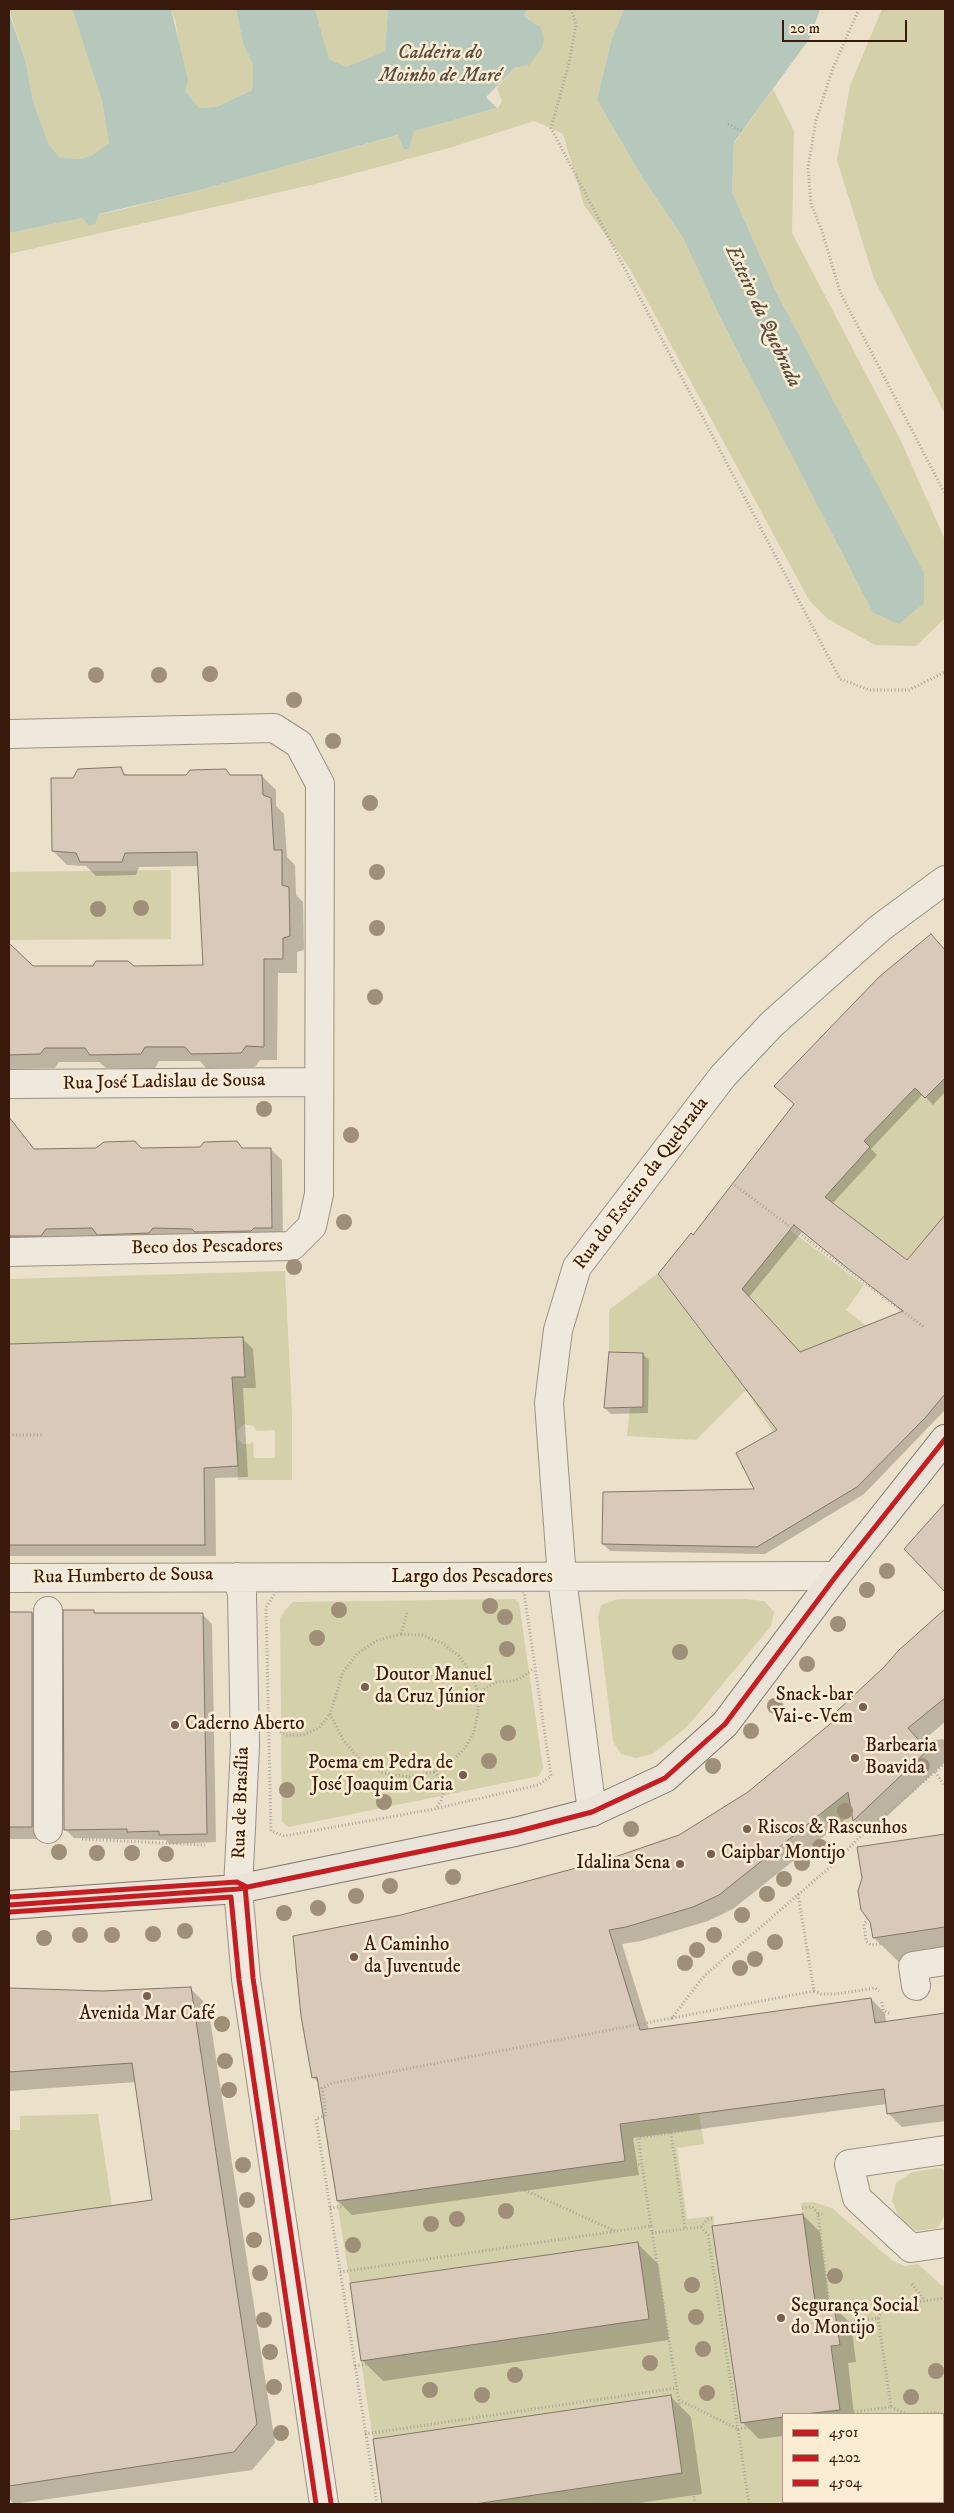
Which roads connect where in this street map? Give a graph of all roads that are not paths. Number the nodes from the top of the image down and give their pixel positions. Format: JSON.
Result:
{"nodes":[{"id":1,"x":9,"y":734,"type":"edge"},
{"id":2,"x":945,"y":880,"type":"edge"},
{"id":3,"x":319,"y":1082,"type":"junction"},
{"id":4,"x":9,"y":1084,"type":"edge"},
{"id":5,"x":9,"y":1252,"type":"edge"},
{"id":6,"x":945,"y":1439,"type":"edge"},
{"id":7,"x":237,"y":1576,"type":"junction"},
{"id":8,"x":836,"y":1576,"type":"junction"},
{"id":9,"x":9,"y":1578,"type":"edge"},
{"id":10,"x":562,"y":1578,"type":"junction"},
{"id":11,"x":48,"y":1611,"type":"dead end"},
{"id":12,"x":592,"y":1812,"type":"junction"},
{"id":13,"x":48,"y":1829,"type":"dead end"},
{"id":14,"x":238,"y":1890,"type":"junction"},
{"id":15,"x":9,"y":1906,"type":"edge"},
{"id":16,"x":945,"y":1961,"type":"edge"},
{"id":17,"x":916,"y":1986,"type":"dead end"},
{"id":18,"x":945,"y":2150,"type":"edge"},
{"id":19,"x":945,"y":2243,"type":"edge"},
{"id":20,"x":324,"y":2504,"type":"edge"}],
"edges":[{"from":1,"to":3,"type":"street","name":"Beco dos Pescadores"},
{"from":2,"to":10,"type":"street","name":"Rua do Esteiro da Quebrada"},
{"from":3,"to":4,"type":"street","name":"Rua José Ladislau de Sousa"},
{"from":3,"to":5,"type":"street","name":"Beco dos Pescadores"},
{"from":6,"to":8,"type":"main road"},
{"from":7,"to":9,"type":"street","name":"Rua Humberto de Sousa"},
{"from":7,"to":10,"type":"street","name":"Largo dos Pescadores"},
{"from":7,"to":14,"type":"street","name":"Rua de Brasília"},
{"from":8,"to":10,"type":"street"},
{"from":8,"to":12,"type":"main road"},
{"from":10,"to":12,"type":"street","name":"Largo dos Pescadores"},
{"from":11,"to":13,"type":"street"},
{"from":12,"to":14,"type":"main road"},
{"from":14,"to":15,"type":"main road"},
{"from":14,"to":20,"type":"street","name":"Rua de Brasília"},
{"from":16,"to":17,"type":"street"},
{"from":18,"to":19,"type":"street"}]}
